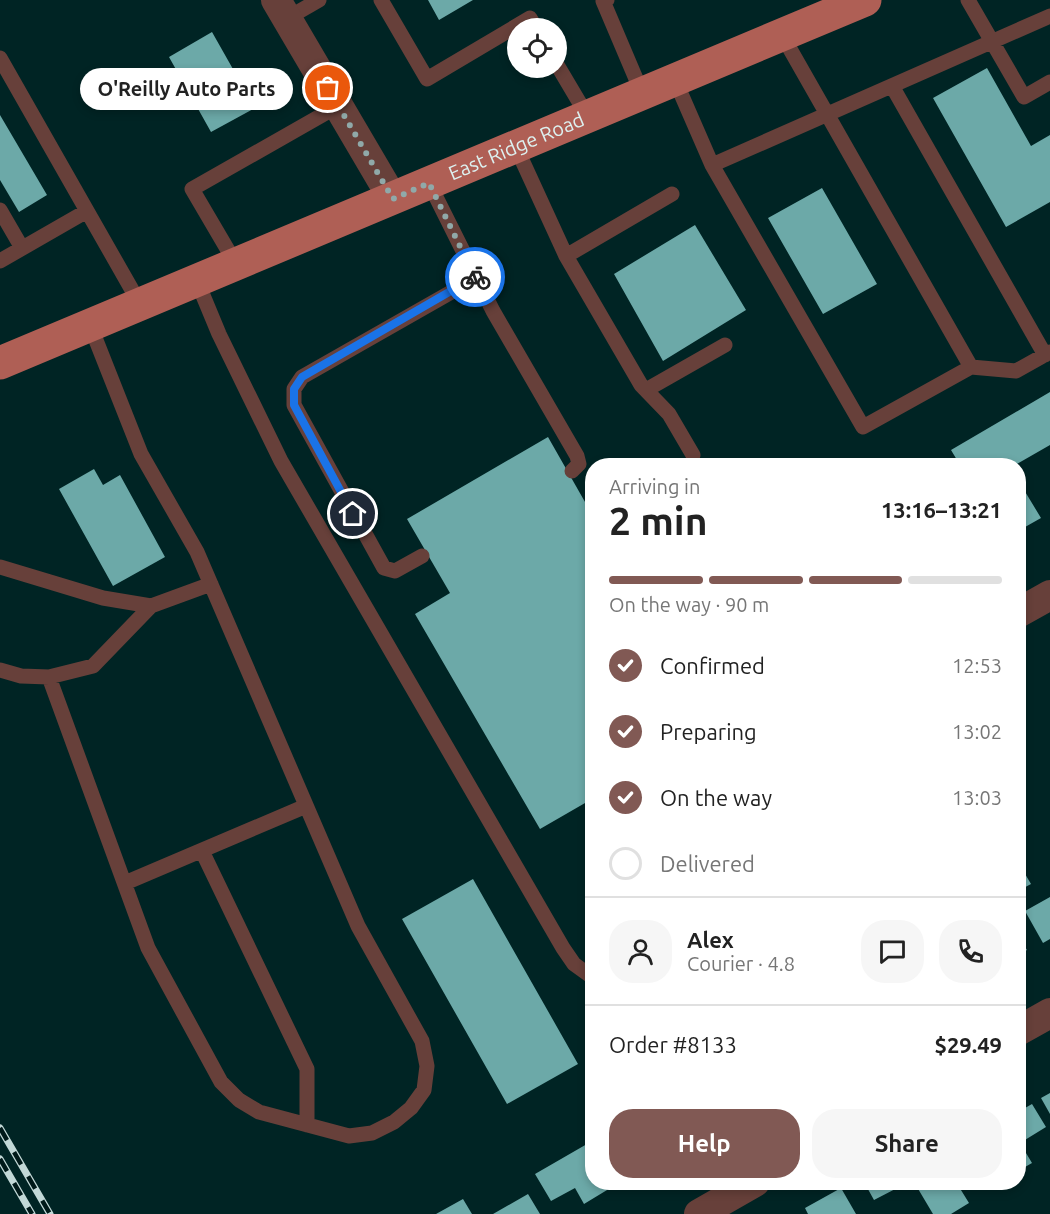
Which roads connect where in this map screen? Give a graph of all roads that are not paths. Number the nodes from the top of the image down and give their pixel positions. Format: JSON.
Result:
{"nodes":[{"id":1,"x":319,"y":0,"type":"edge"},
{"id":2,"x":381,"y":0,"type":"edge"},
{"id":3,"x":607,"y":0,"type":"edge"},
{"id":4,"x":968,"y":0,"type":"edge"},
{"id":5,"x":861,"y":1,"type":"edge"},
{"id":6,"x":281,"y":9,"type":"edge"},
{"id":7,"x":1050,"y":16,"type":"edge"},
{"id":8,"x":507,"y":32,"type":"edge"},
{"id":9,"x":782,"y":35,"type":"junction"},
{"id":10,"x":992,"y":42,"type":"junction"},
{"id":11,"x":0,"y":58,"type":"edge"},
{"id":12,"x":565,"y":78,"type":"edge"},
{"id":13,"x":675,"y":80,"type":"junction"},
{"id":14,"x":1050,"y":82,"type":"edge"},
{"id":15,"x":892,"y":86,"type":"junction"},
{"id":16,"x":642,"y":93,"type":"junction"},
{"id":17,"x":338,"y":106,"type":"junction"},
{"id":18,"x":827,"y":114,"type":"junction"},
{"id":19,"x":588,"y":117,"type":"junction"},
{"id":20,"x":516,"y":147,"type":"junction"},
{"id":21,"x":712,"y":165,"type":"junction"},
{"id":22,"x":429,"y":183,"type":"junction"},
{"id":23,"x":672,"y":194,"type":"dead end"},
{"id":24,"x":393,"y":199,"type":"junction"},
{"id":25,"x":0,"y":210,"type":"edge"},
{"id":26,"x":87,"y":211,"type":"junction"},
{"id":27,"x":22,"y":248,"type":"junction"},
{"id":28,"x":566,"y":256,"type":"junction"},
{"id":29,"x":0,"y":261,"type":"edge"},
{"id":30,"x":236,"y":264,"type":"junction"},
{"id":31,"x":476,"y":278,"type":"junction"},
{"id":32,"x":198,"y":280,"type":"junction"},
{"id":33,"x":140,"y":304,"type":"junction"},
{"id":34,"x":90,"y":325,"type":"junction"},
{"id":35,"x":725,"y":345,"type":"dead end"},
{"id":36,"x":1047,"y":354,"type":"edge"},
{"id":37,"x":0,"y":363,"type":"edge"},
{"id":38,"x":971,"y":367,"type":"junction"},
{"id":39,"x":646,"y":390,"type":"junction"},
{"id":40,"x":693,"y":455,"type":"dead end"},
{"id":41,"x":572,"y":471,"type":"dead end"},
{"id":42,"x":422,"y":556,"type":"dead end"},
{"id":43,"x":0,"y":567,"type":"edge"},
{"id":44,"x":211,"y":584,"type":"junction"},
{"id":45,"x":1050,"y":595,"type":"edge"},
{"id":46,"x":152,"y":606,"type":"junction"},
{"id":47,"x":1026,"y":608,"type":"edge"},
{"id":48,"x":0,"y":670,"type":"edge"},
{"id":49,"x":49,"y":677,"type":"junction"},
{"id":50,"x":306,"y":806,"type":"junction"},
{"id":51,"x":202,"y":851,"type":"junction"},
{"id":52,"x":125,"y":883,"type":"junction"},
{"id":53,"x":585,"y":971,"type":"edge"},
{"id":54,"x":1050,"y":1013,"type":"edge"},
{"id":55,"x":1026,"y":1026,"type":"edge"},
{"id":56,"x":307,"y":1125,"type":"junction"},
{"id":57,"x":746,"y":1190,"type":"edge"},
{"id":58,"x":730,"y":1206,"type":"edge"},
{"id":59,"x":699,"y":1214,"type":"edge"}],
"edges":[{"from":1,"to":6,"type":"lane"},
{"from":2,"to":8,"type":"lane"},
{"from":3,"to":16,"type":"lane"},
{"from":4,"to":10,"type":"lane"},
{"from":5,"to":9,"type":"main road","name":"East Ridge Road"},
{"from":6,"to":17,"type":"street"},
{"from":7,"to":10,"type":"lane"},
{"from":9,"to":13,"type":"main road","name":"East Ridge Road"},
{"from":9,"to":18,"type":"lane"},
{"from":10,"to":14,"type":"lane"},
{"from":10,"to":15,"type":"lane"},
{"from":11,"to":26,"type":"lane"},
{"from":12,"to":19,"type":"lane"},
{"from":13,"to":16,"type":"main road","name":"East Ridge Road"},
{"from":13,"to":21,"type":"lane"},
{"from":15,"to":18,"type":"lane"},
{"from":15,"to":36,"type":"lane"},
{"from":16,"to":19,"type":"main road","name":"East Ridge Road"},
{"from":17,"to":24,"type":"street"},
{"from":17,"to":30,"type":"lane"},
{"from":18,"to":21,"type":"lane"},
{"from":18,"to":38,"type":"lane"},
{"from":19,"to":20,"type":"main road","name":"East Ridge Road"},
{"from":20,"to":22,"type":"main road","name":"East Ridge Road"},
{"from":20,"to":28,"type":"lane"},
{"from":21,"to":38,"type":"lane"},
{"from":22,"to":24,"type":"main road","name":"East Ridge Road"},
{"from":22,"to":31,"type":"lane"},
{"from":23,"to":28,"type":"lane"},
{"from":24,"to":30,"type":"main road","name":"East Ridge Road"},
{"from":25,"to":27,"type":"lane"},
{"from":26,"to":27,"type":"lane"},
{"from":26,"to":33,"type":"lane"},
{"from":27,"to":29,"type":"lane"},
{"from":28,"to":39,"type":"lane"},
{"from":30,"to":32,"type":"main road","name":"East Ridge Road"},
{"from":31,"to":41,"type":"lane"},
{"from":31,"to":42,"type":"lane"},
{"from":32,"to":33,"type":"main road","name":"East Ridge Road"},
{"from":32,"to":53,"type":"lane"},
{"from":33,"to":34,"type":"main road","name":"East Ridge Road"},
{"from":34,"to":37,"type":"main road","name":"East Ridge Road"},
{"from":34,"to":44,"type":"lane"},
{"from":35,"to":39,"type":"lane"},
{"from":36,"to":38,"type":"lane"},
{"from":39,"to":40,"type":"lane"},
{"from":43,"to":46,"type":"lane"},
{"from":44,"to":46,"type":"lane"},
{"from":44,"to":50,"type":"lane"},
{"from":45,"to":47,"type":"street"},
{"from":46,"to":49,"type":"lane"},
{"from":48,"to":49,"type":"lane"},
{"from":49,"to":52,"type":"lane"},
{"from":50,"to":51,"type":"lane"},
{"from":50,"to":56,"type":"lane"},
{"from":51,"to":52,"type":"lane"},
{"from":51,"to":56,"type":"lane"},
{"from":52,"to":56,"type":"lane"},
{"from":54,"to":55,"type":"street"},
{"from":57,"to":58,"type":"street"},
{"from":58,"to":59,"type":"street"}]}
